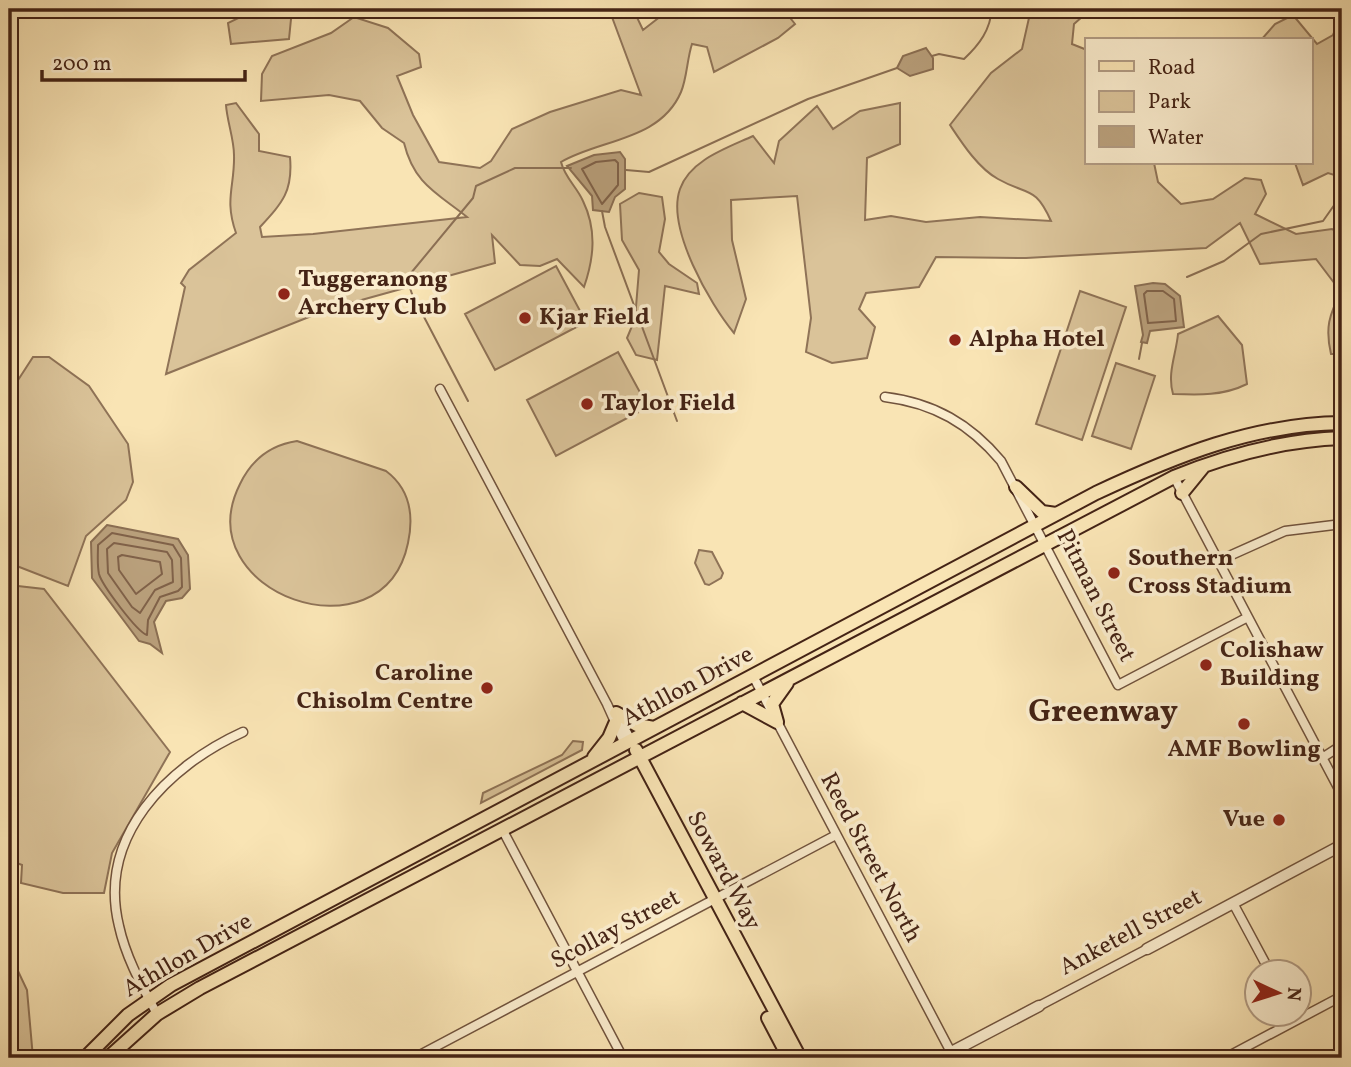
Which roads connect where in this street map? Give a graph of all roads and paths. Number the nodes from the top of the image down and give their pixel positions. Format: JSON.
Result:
{"nodes":[{"id":1,"x":440,"y":389,"type":"dead end"},
{"id":2,"x":885,"y":397,"type":"dead end"},
{"id":3,"x":1342,"y":423,"type":"edge"},
{"id":4,"x":1342,"y":438,"type":"edge"},
{"id":5,"x":1194,"y":450,"type":"junction"},
{"id":6,"x":1207,"y":463,"type":"junction"},
{"id":7,"x":1174,"y":477,"type":"junction"},
{"id":8,"x":1118,"y":483,"type":"junction"},
{"id":9,"x":1016,"y":487,"type":"junction"},
{"id":10,"x":1182,"y":493,"type":"junction"},
{"id":11,"x":1056,"y":514,"type":"junction"},
{"id":12,"x":1342,"y":524,"type":"edge"},
{"id":13,"x":1036,"y":525,"type":"junction"},
{"id":14,"x":1046,"y":543,"type":"junction"},
{"id":15,"x":1218,"y":561,"type":"junction"},
{"id":16,"x":1248,"y":617,"type":"junction"},
{"id":17,"x":798,"y":674,"type":"junction"},
{"id":18,"x":753,"y":676,"type":"junction"},
{"id":19,"x":762,"y":693,"type":"junction"},
{"id":20,"x":742,"y":703,"type":"junction"},
{"id":21,"x":613,"y":714,"type":"junction"},
{"id":22,"x":777,"y":722,"type":"junction"},
{"id":23,"x":654,"y":728,"type":"junction"},
{"id":24,"x":243,"y":732,"type":"dead end"},
{"id":25,"x":628,"y":742,"type":"junction"},
{"id":26,"x":1342,"y":745,"type":"edge"},
{"id":27,"x":1322,"y":758,"type":"junction"},
{"id":28,"x":636,"y":759,"type":"junction"},
{"id":29,"x":589,"y":762,"type":"junction"},
{"id":30,"x":1342,"y":795,"type":"edge"},
{"id":31,"x":517,"y":801,"type":"junction"},
{"id":32,"x":502,"y":829,"type":"junction"},
{"id":33,"x":452,"y":835,"type":"junction"},
{"id":34,"x":836,"y":835,"type":"junction"},
{"id":35,"x":1342,"y":845,"type":"edge"},
{"id":36,"x":711,"y":901,"type":"junction"},
{"id":37,"x":1233,"y":903,"type":"junction"},
{"id":38,"x":1147,"y":949,"type":"joint"},
{"id":39,"x":1262,"y":958,"type":"edge"},
{"id":40,"x":577,"y":972,"type":"junction"},
{"id":41,"x":9,"y":973,"type":"edge"},
{"id":42,"x":9,"y":996,"type":"edge"},
{"id":43,"x":1342,"y":996,"type":"edge"},
{"id":44,"x":149,"y":999,"type":"junction"},
{"id":45,"x":1039,"y":1006,"type":"joint"},
{"id":46,"x":1312,"y":1010,"type":"edge"},
{"id":47,"x":158,"y":1014,"type":"junction"},
{"id":48,"x":1277,"y":1028,"type":"edge"},
{"id":49,"x":952,"y":1055,"type":"edge"},
{"id":50,"x":85,"y":1058,"type":"edge"},
{"id":51,"x":108,"y":1058,"type":"edge"},
{"id":52,"x":414,"y":1058,"type":"edge"},
{"id":53,"x":623,"y":1058,"type":"edge"},
{"id":54,"x":789,"y":1058,"type":"edge"},
{"id":55,"x":800,"y":1058,"type":"edge"},
{"id":56,"x":940,"y":1058,"type":"edge"},
{"id":57,"x":1225,"y":1058,"type":"edge"}],
"edges":[{"from":1,"to":21,"type":"street","name":"Soward Way"},
{"from":2,"to":9,"type":"street","name":"Pitman Street"},
{"from":3,"to":5,"type":"main road","name":"Athllon Drive"},
{"from":4,"to":6,"type":"main road","name":"Athllon Drive"},
{"from":5,"to":7,"type":"main road"},
{"from":5,"to":8,"type":"main road","name":"Athllon Drive"},
{"from":6,"to":7,"type":"main road","name":"Athllon Drive"},
{"from":6,"to":10,"type":"main road"},
{"from":7,"to":8,"type":"main road"},
{"from":7,"to":10,"type":"street"},
{"from":7,"to":14,"type":"main road","name":"Athllon Drive"},
{"from":8,"to":11,"type":"main road","name":"Athllon Drive"},
{"from":9,"to":11,"type":"main road"},
{"from":9,"to":13,"type":"street","name":"Pitman Street"},
{"from":10,"to":15,"type":"street"},
{"from":11,"to":13,"type":"main road","name":"Athllon Drive"},
{"from":12,"to":15,"type":"street"},
{"from":13,"to":14,"type":"street","name":"Pitman Street"},
{"from":13,"to":18,"type":"main road","name":"Athllon Drive"},
{"from":14,"to":16,"type":"street","name":"Pitman Street"},
{"from":14,"to":17,"type":"main road","name":"Athllon Drive"},
{"from":15,"to":16,"type":"street"},
{"from":16,"to":27,"type":"street"},
{"from":17,"to":19,"type":"main road","name":"Athllon Drive"},
{"from":17,"to":22,"type":"main road"},
{"from":18,"to":19,"type":"street","name":"Reed Street North"},
{"from":18,"to":23,"type":"main road","name":"Athllon Drive"},
{"from":19,"to":20,"type":"main road","name":"Athllon Drive"},
{"from":19,"to":22,"type":"street","name":"Reed Street North"},
{"from":20,"to":22,"type":"main road"},
{"from":20,"to":28,"type":"main road","name":"Athllon Drive"},
{"from":21,"to":23,"type":"main road"},
{"from":21,"to":25,"type":"street","name":"Soward Way"},
{"from":21,"to":29,"type":"main road"},
{"from":22,"to":34,"type":"street","name":"Reed Street North"},
{"from":23,"to":25,"type":"main road","name":"Athllon Drive"},
{"from":24,"to":44,"type":"street"},
{"from":25,"to":28,"type":"main road","name":"Soward Way"},
{"from":25,"to":29,"type":"main road","name":"Athllon Drive"},
{"from":26,"to":27,"type":"street"},
{"from":27,"to":30,"type":"street"},
{"from":28,"to":32,"type":"main road","name":"Athllon Drive"},
{"from":28,"to":36,"type":"main road","name":"Soward Way"},
{"from":29,"to":31,"type":"main road","name":"Athllon Drive"},
{"from":31,"to":32,"type":"main road"},
{"from":31,"to":33,"type":"main road","name":"Athllon Drive"},
{"from":32,"to":33,"type":"main road"},
{"from":32,"to":40,"type":"street"},
{"from":32,"to":47,"type":"main road","name":"Athllon Drive"},
{"from":33,"to":44,"type":"main road","name":"Athllon Drive"},
{"from":34,"to":36,"type":"street","name":"Scollay Street"},
{"from":34,"to":49,"type":"street","name":"Reed Street North"},
{"from":35,"to":37,"type":"street","name":"Anketell Street"},
{"from":36,"to":40,"type":"street","name":"Scollay Street"},
{"from":36,"to":54,"type":"main road","name":"Soward Way"},
{"from":36,"to":55,"type":"main road","name":"Soward Way"},
{"from":37,"to":38,"type":"street","name":"Anketell Street"},
{"from":37,"to":39,"type":"street"},
{"from":38,"to":45,"type":"street","name":"Anketell Street"},
{"from":40,"to":52,"type":"street","name":"Scollay Street"},
{"from":40,"to":53,"type":"street"},
{"from":41,"to":42,"type":"street"},
{"from":43,"to":46,"type":"street"},
{"from":44,"to":47,"type":"street"},
{"from":44,"to":50,"type":"main road","name":"Athllon Drive"},
{"from":45,"to":49,"type":"street","name":"Anketell Street"},
{"from":47,"to":51,"type":"main road","name":"Athllon Drive"},
{"from":48,"to":57,"type":"street"},
{"from":49,"to":56,"type":"street","name":"Anketell Street"}]}
